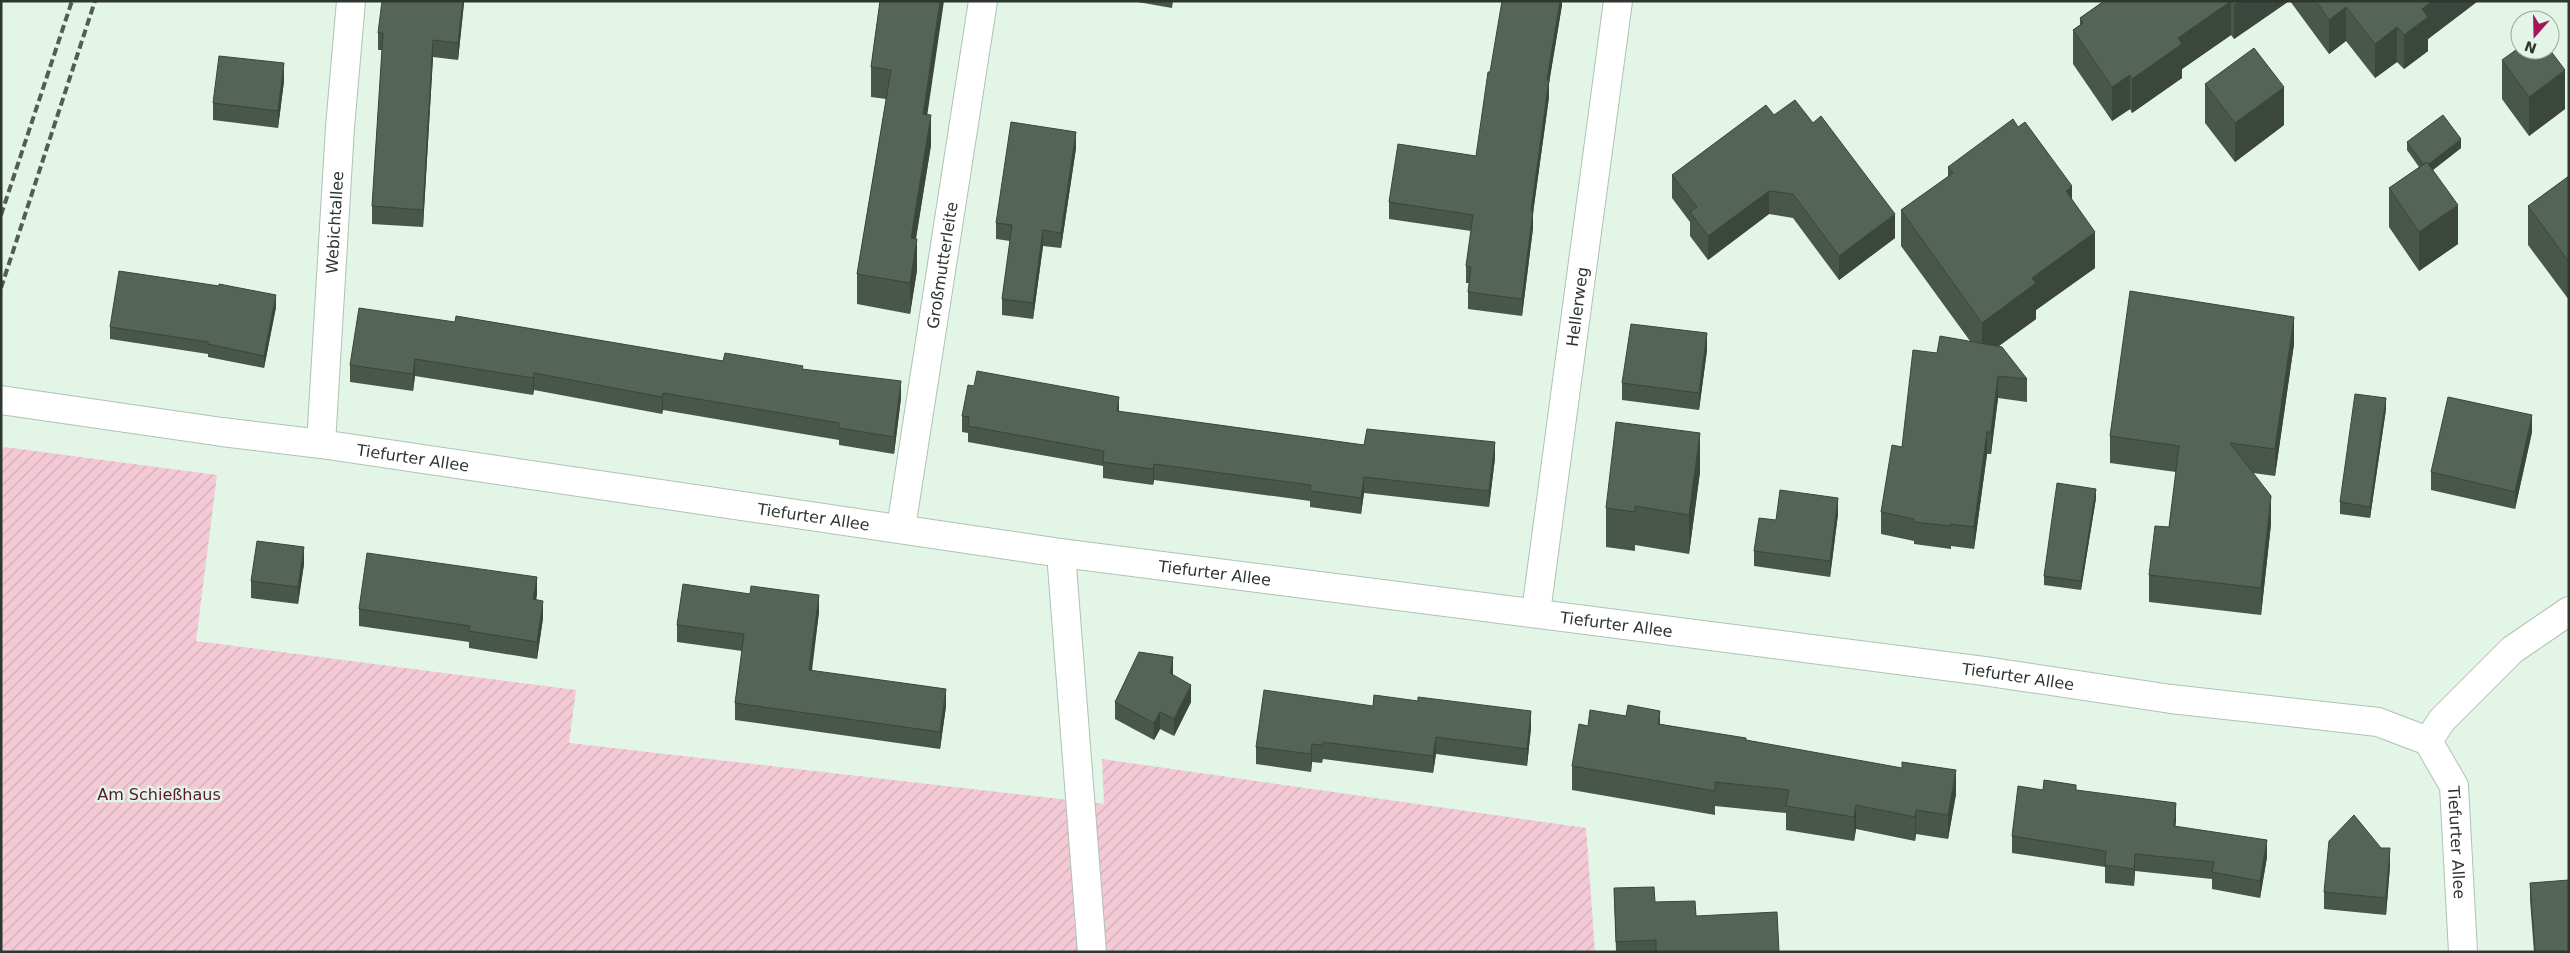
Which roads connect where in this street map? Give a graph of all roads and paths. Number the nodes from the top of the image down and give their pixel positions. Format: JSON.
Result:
{"nodes":[{"id":1,"x":351,"y":1,"type":"edge"},
{"id":2,"x":983,"y":1,"type":"edge"},
{"id":3,"x":1618,"y":1,"type":"edge"},
{"id":4,"x":11,"y":402,"type":"edge"},
{"id":5,"x":320,"y":444,"type":"junction"},
{"id":6,"x":901,"y":528,"type":"junction"},
{"id":7,"x":1062,"y":553,"type":"junction"},
{"id":8,"x":2569,"y":611,"type":"edge"},
{"id":9,"x":1536,"y":612,"type":"junction"},
{"id":10,"x":2428,"y":741,"type":"junction"},
{"id":11,"x":1092,"y":952,"type":"edge"},
{"id":12,"x":2463,"y":952,"type":"edge"}],
"edges":[{"from":1,"to":5,"type":"street","name":"Webichtallee"},
{"from":2,"to":6,"type":"street","name":"Großmutterleite"},
{"from":3,"to":9,"type":"street","name":"Hellerweg"},
{"from":4,"to":5,"type":"street","name":"Tiefurter Allee"},
{"from":5,"to":6,"type":"street","name":"Tiefurter Allee"},
{"from":6,"to":7,"type":"street","name":"Tiefurter Allee"},
{"from":7,"to":9,"type":"street","name":"Tiefurter Allee"},
{"from":7,"to":11,"type":"street"},
{"from":8,"to":10,"type":"street"},
{"from":9,"to":10,"type":"street","name":"Tiefurter Allee"},
{"from":10,"to":12,"type":"street","name":"Tiefurter Allee"}]}
